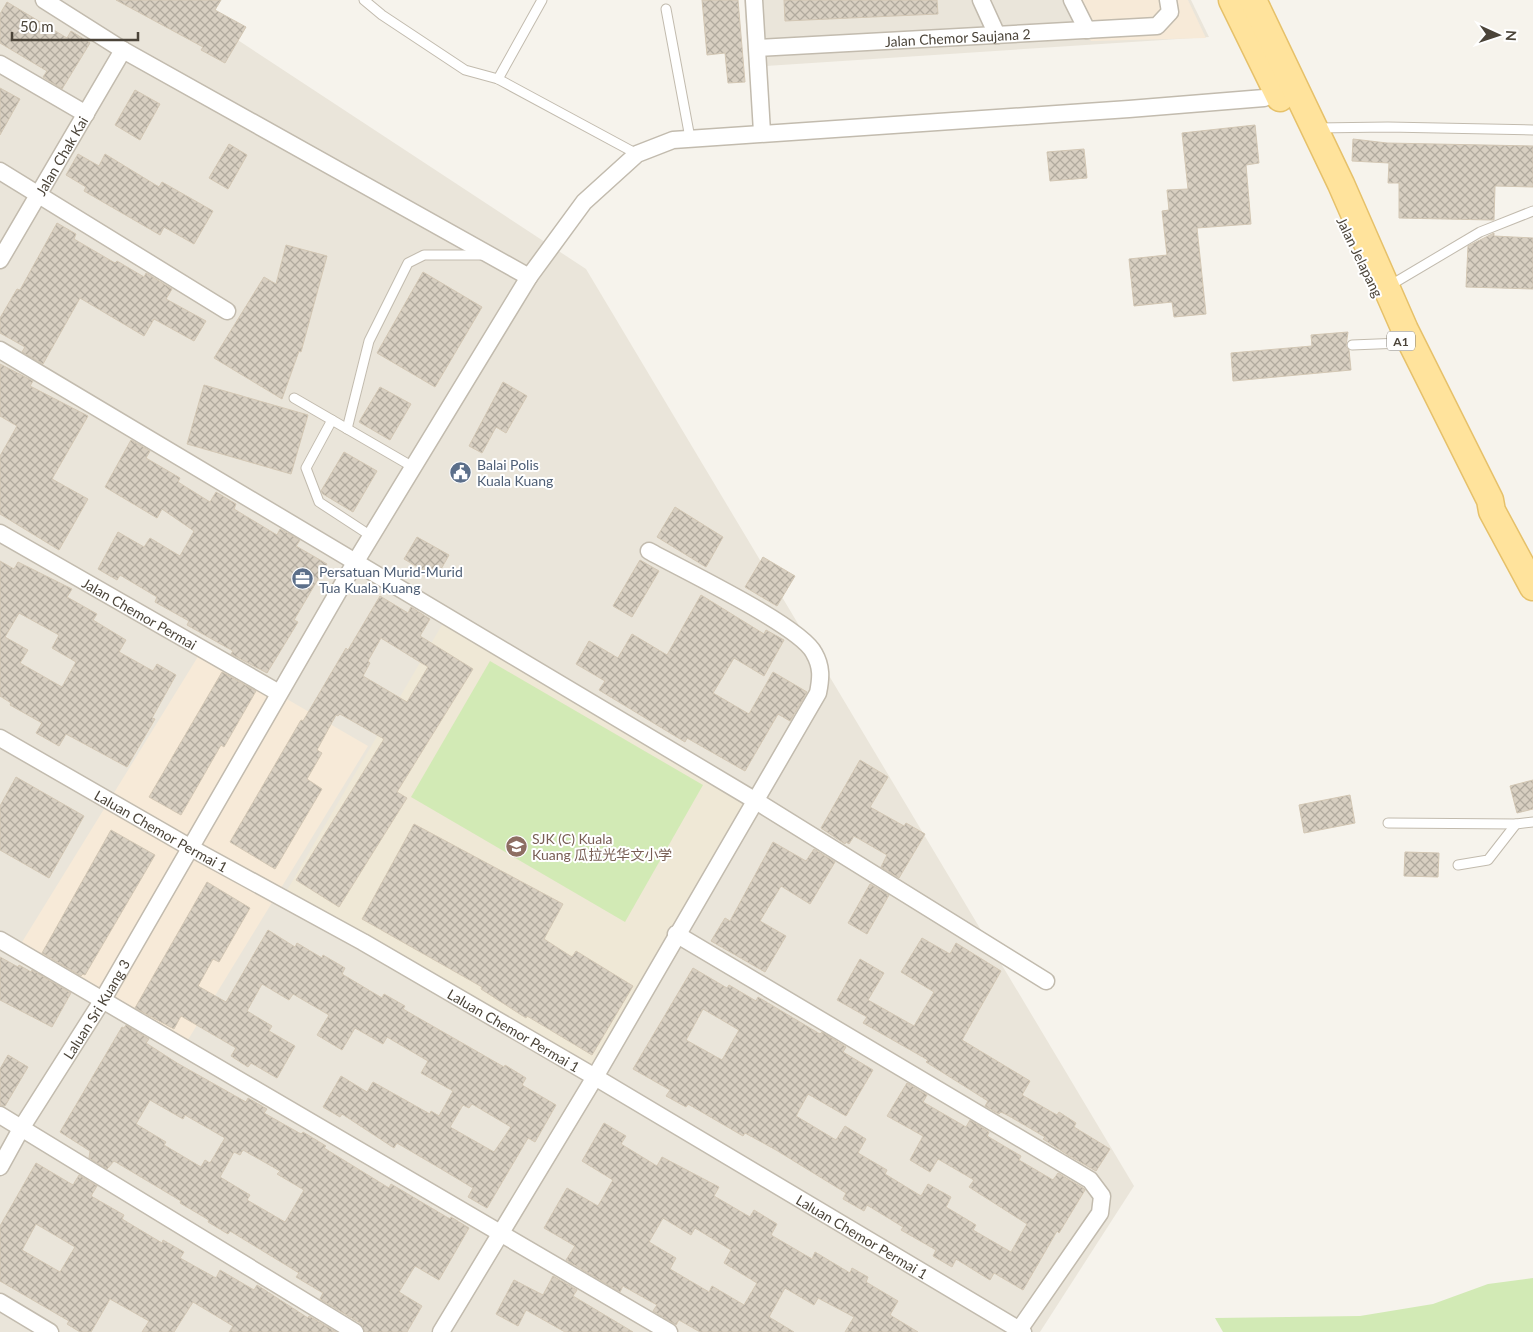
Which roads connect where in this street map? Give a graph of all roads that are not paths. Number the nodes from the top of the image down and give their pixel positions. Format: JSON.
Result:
{"nodes":[{"id":1,"x":44,"y":0,"type":"edge"},
{"id":2,"x":364,"y":0,"type":"edge"},
{"id":3,"x":542,"y":0,"type":"edge"},
{"id":4,"x":754,"y":0,"type":"edge"},
{"id":5,"x":981,"y":0,"type":"edge"},
{"id":6,"x":1072,"y":0,"type":"edge"},
{"id":7,"x":1168,"y":0,"type":"edge"},
{"id":8,"x":1232,"y":0,"type":"edge"},
{"id":9,"x":1253,"y":0,"type":"edge"},
{"id":10,"x":666,"y":9,"type":"dead end"},
{"id":11,"x":1087,"y":30,"type":"junction"},
{"id":12,"x":998,"y":35,"type":"junction"},
{"id":13,"x":758,"y":48,"type":"junction"},
{"id":14,"x":123,"y":50,"type":"junction"},
{"id":15,"x":0,"y":64,"type":"edge"},
{"id":16,"x":498,"y":80,"type":"junction"},
{"id":17,"x":1284,"y":87,"type":"junction"},
{"id":18,"x":86,"y":114,"type":"junction"},
{"id":19,"x":1314,"y":128,"type":"junction"},
{"id":20,"x":1533,"y":130,"type":"edge"},
{"id":21,"x":762,"y":132,"type":"junction"},
{"id":22,"x":690,"y":138,"type":"junction"},
{"id":23,"x":637,"y":154,"type":"junction"},
{"id":24,"x":0,"y":172,"type":"edge"},
{"id":25,"x":38,"y":195,"type":"junction"},
{"id":26,"x":1533,"y":210,"type":"edge"},
{"id":27,"x":488,"y":254,"type":"junction"},
{"id":28,"x":0,"y":260,"type":"edge"},
{"id":29,"x":529,"y":277,"type":"junction"},
{"id":30,"x":1386,"y":287,"type":"junction"},
{"id":31,"x":227,"y":310,"type":"dead end"},
{"id":32,"x":1401,"y":343,"type":"junction"},
{"id":33,"x":1352,"y":345,"type":"dead end"},
{"id":34,"x":0,"y":350,"type":"edge"},
{"id":35,"x":294,"y":398,"type":"dead end"},
{"id":36,"x":332,"y":420,"type":"junction"},
{"id":37,"x":347,"y":429,"type":"junction"},
{"id":38,"x":412,"y":467,"type":"junction"},
{"id":39,"x":1492,"y":511,"type":"junction"},
{"id":40,"x":0,"y":533,"type":"edge"},
{"id":41,"x":371,"y":536,"type":"junction"},
{"id":42,"x":649,"y":551,"type":"dead end"},
{"id":43,"x":356,"y":561,"type":"junction"},
{"id":44,"x":1533,"y":586,"type":"edge"},
{"id":45,"x":279,"y":694,"type":"junction"},
{"id":46,"x":0,"y":738,"type":"edge"},
{"id":47,"x":756,"y":800,"type":"junction"},
{"id":48,"x":1533,"y":822,"type":"edge"},
{"id":49,"x":1388,"y":823,"type":"dead end"},
{"id":50,"x":1516,"y":824,"type":"junction"},
{"id":51,"x":191,"y":848,"type":"junction"},
{"id":52,"x":1458,"y":865,"type":"dead end"},
{"id":53,"x":676,"y":934,"type":"junction"},
{"id":54,"x":0,"y":940,"type":"edge"},
{"id":55,"x":1046,"y":982,"type":"dead end"},
{"id":56,"x":102,"y":1001,"type":"junction"},
{"id":57,"x":595,"y":1077,"type":"junction"},
{"id":58,"x":0,"y":1115,"type":"edge"},
{"id":59,"x":22,"y":1127,"type":"junction"},
{"id":60,"x":0,"y":1167,"type":"edge"},
{"id":61,"x":500,"y":1232,"type":"junction"},
{"id":62,"x":0,"y":1302,"type":"edge"},
{"id":63,"x":1021,"y":1331,"type":"edge"},
{"id":64,"x":50,"y":1332,"type":"edge"},
{"id":65,"x":355,"y":1332,"type":"edge"},
{"id":66,"x":441,"y":1332,"type":"edge"},
{"id":67,"x":669,"y":1332,"type":"edge"}],
"edges":[{"from":1,"to":14,"type":"street"},
{"from":2,"to":16,"type":"lane"},
{"from":3,"to":16,"type":"lane"},
{"from":4,"to":13,"type":"street"},
{"from":5,"to":12,"type":"street"},
{"from":6,"to":11,"type":"street"},
{"from":7,"to":11,"type":"street","name":"Jalan Chemor Saujana 2"},
{"from":8,"to":17,"type":"main road","name":"Jalan Jelapang","number":"A1"},
{"from":9,"to":17,"type":"main road","name":"Jalan Jelapang","number":"A1"},
{"from":10,"to":22,"type":"lane"},
{"from":11,"to":12,"type":"street","name":"Jalan Chemor Saujana 2"},
{"from":12,"to":13,"type":"street","name":"Jalan Chemor Saujana 2"},
{"from":13,"to":21,"type":"street"},
{"from":14,"to":18,"type":"street","name":"Jalan Chak Kai"},
{"from":14,"to":27,"type":"street"},
{"from":15,"to":18,"type":"street"},
{"from":16,"to":23,"type":"lane"},
{"from":17,"to":19,"type":"main road","name":"Jalan Jelapang","number":"A1"},
{"from":17,"to":21,"type":"street"},
{"from":17,"to":32,"type":"main road","name":"Jalan Jelapang","number":"A1"},
{"from":18,"to":25,"type":"street","name":"Jalan Chak Kai"},
{"from":19,"to":20,"type":"lane"},
{"from":19,"to":30,"type":"main road","name":"Jalan Jelapang","number":"A1"},
{"from":21,"to":22,"type":"street"},
{"from":22,"to":23,"type":"street"},
{"from":23,"to":29,"type":"street","name":"Laluan Sri Kuang 3"},
{"from":24,"to":25,"type":"street"},
{"from":25,"to":28,"type":"street","name":"Jalan Chak Kai"},
{"from":25,"to":31,"type":"street"},
{"from":26,"to":30,"type":"lane"},
{"from":27,"to":29,"type":"street"},
{"from":27,"to":37,"type":"lane"},
{"from":29,"to":38,"type":"street","name":"Laluan Sri Kuang 3"},
{"from":30,"to":39,"type":"main road","name":"Jalan Jelapang","number":"A1"},
{"from":32,"to":33,"type":"lane"},
{"from":32,"to":39,"type":"main road","name":"Jalan Jelapang","number":"A1"},
{"from":34,"to":43,"type":"street"},
{"from":35,"to":36,"type":"lane"},
{"from":36,"to":37,"type":"lane"},
{"from":36,"to":41,"type":"lane"},
{"from":37,"to":38,"type":"lane"},
{"from":38,"to":41,"type":"street","name":"Laluan Sri Kuang 3"},
{"from":39,"to":44,"type":"main road","name":"Jalan Jelapang","number":"A1"},
{"from":40,"to":45,"type":"street","name":"Jalan Chemor Permai"},
{"from":41,"to":43,"type":"street","name":"Laluan Sri Kuang 3"},
{"from":42,"to":47,"type":"street"},
{"from":43,"to":45,"type":"street","name":"Laluan Sri Kuang 3"},
{"from":43,"to":47,"type":"street"},
{"from":45,"to":51,"type":"street","name":"Laluan Sri Kuang 3"},
{"from":46,"to":51,"type":"street","name":"Laluan Chemor Permai 1"},
{"from":47,"to":53,"type":"street"},
{"from":47,"to":55,"type":"street"},
{"from":48,"to":50,"type":"lane"},
{"from":49,"to":50,"type":"lane"},
{"from":50,"to":52,"type":"lane"},
{"from":51,"to":56,"type":"street","name":"Laluan Sri Kuang 3"},
{"from":51,"to":57,"type":"street","name":"Laluan Chemor Permai 1"},
{"from":53,"to":57,"type":"street"},
{"from":53,"to":63,"type":"street"},
{"from":54,"to":56,"type":"street"},
{"from":56,"to":59,"type":"street","name":"Laluan Sri Kuang 3"},
{"from":56,"to":61,"type":"street"},
{"from":57,"to":61,"type":"street"},
{"from":57,"to":63,"type":"street","name":"Laluan Chemor Permai 1"},
{"from":58,"to":59,"type":"street"},
{"from":59,"to":60,"type":"street","name":"Laluan Sri Kuang 3"},
{"from":59,"to":65,"type":"street"},
{"from":61,"to":66,"type":"street"},
{"from":61,"to":67,"type":"street"},
{"from":62,"to":64,"type":"street"}]}
